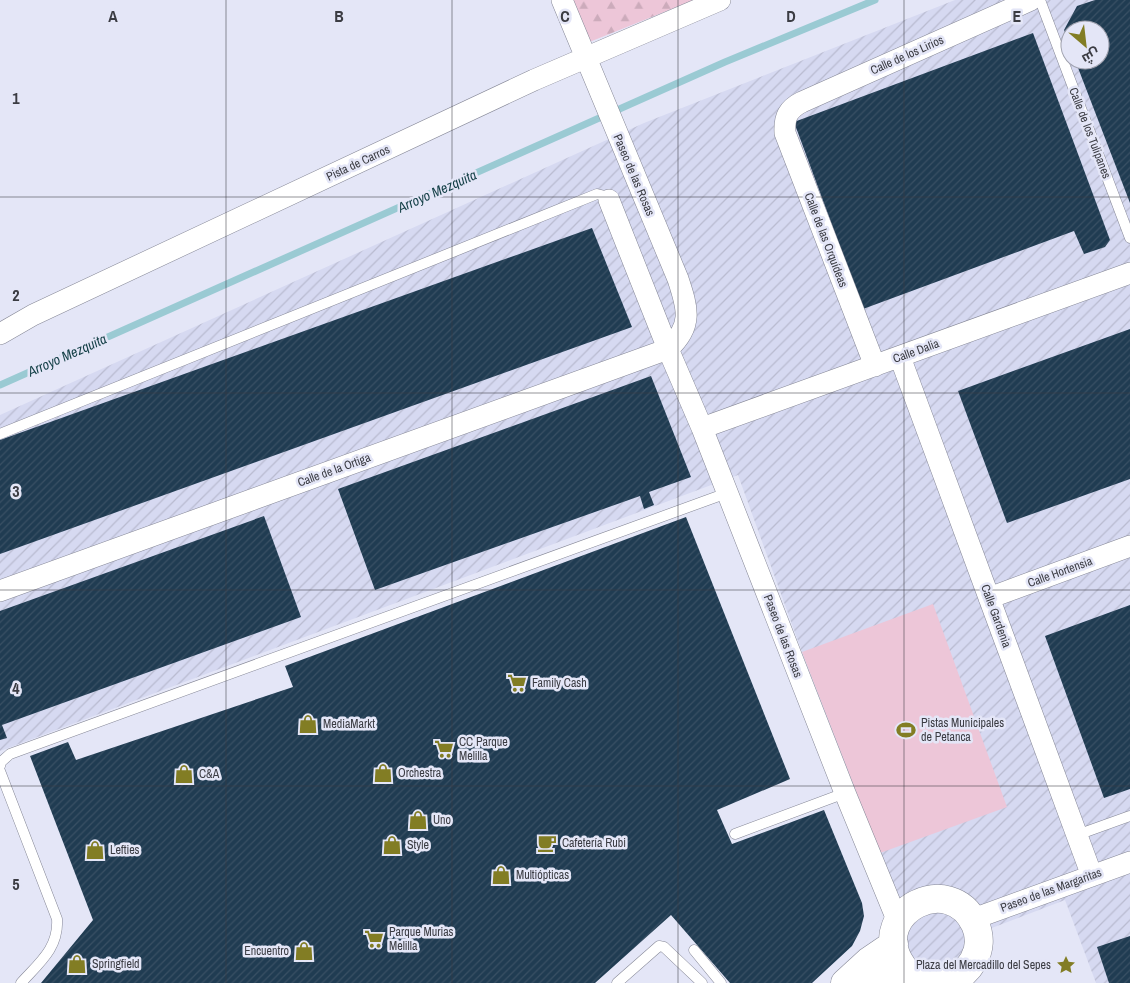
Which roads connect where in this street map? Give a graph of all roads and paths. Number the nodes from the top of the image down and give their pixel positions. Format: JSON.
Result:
{"nodes":[{"id":1,"x":562,"y":0,"type":"edge"},
{"id":2,"x":720,"y":0,"type":"edge"},
{"id":3,"x":1031,"y":0,"type":"edge"},
{"id":4,"x":1040,"y":0,"type":"edge"},
{"id":5,"x":589,"y":65,"type":"junction"},
{"id":6,"x":787,"y":114,"type":"joint"},
{"id":7,"x":609,"y":200,"type":"joint"},
{"id":8,"x":1130,"y":238,"type":"edge"},
{"id":9,"x":1130,"y":274,"type":"edge"},
{"id":10,"x":0,"y":334,"type":"edge"},
{"id":11,"x":668,"y":349,"type":"junction"},
{"id":12,"x":900,"y":357,"type":"junction"},
{"id":13,"x":875,"y":366,"type":"junction"},
{"id":14,"x":702,"y":428,"type":"junction"},
{"id":15,"x":0,"y":434,"type":"edge"},
{"id":16,"x":727,"y":494,"type":"junction"},
{"id":17,"x":1130,"y":546,"type":"edge"},
{"id":18,"x":0,"y":591,"type":"edge"},
{"id":19,"x":989,"y":598,"type":"junction"},
{"id":20,"x":0,"y":766,"type":"edge"},
{"id":21,"x":0,"y":771,"type":"edge"},
{"id":22,"x":844,"y":793,"type":"junction"},
{"id":23,"x":1130,"y":816,"type":"edge"},
{"id":24,"x":734,"y":834,"type":"dead end"},
{"id":25,"x":1077,"y":835,"type":"junction"},
{"id":26,"x":1130,"y":862,"type":"edge"},
{"id":27,"x":1092,"y":876,"type":"junction"},
{"id":28,"x":973,"y":919,"type":"junction"},
{"id":29,"x":896,"y":933,"type":"junction"},
{"id":30,"x":694,"y":950,"type":"dead end"},
{"id":31,"x":905,"y":970,"type":"junction"},
{"id":32,"x":21,"y":983,"type":"edge"},
{"id":33,"x":617,"y":983,"type":"edge"},
{"id":34,"x":702,"y":983,"type":"edge"},
{"id":35,"x":721,"y":983,"type":"edge"},
{"id":36,"x":845,"y":983,"type":"edge"},
{"id":37,"x":878,"y":983,"type":"edge"},
{"id":38,"x":928,"y":983,"type":"edge"},
{"id":39,"x":944,"y":983,"type":"edge"}],
"edges":[{"from":1,"to":5,"type":"street","name":"Paseo de las Rosas"},
{"from":2,"to":5,"type":"street","name":"Pista de Carros"},
{"from":3,"to":6,"type":"street","name":"Calle de los Lirios"},
{"from":4,"to":8,"type":"lane","name":"Calle de los Tulipanes"},
{"from":5,"to":10,"type":"street","name":"Pista de Carros"},
{"from":5,"to":11,"type":"street","name":"Paseo de las Rosas"},
{"from":6,"to":13,"type":"street","name":"Calle de las Orquídeas"},
{"from":7,"to":11,"type":"street","name":"Paseo de las Rosas"},
{"from":7,"to":15,"type":"lane"},
{"from":9,"to":12,"type":"street","name":"Calle Dalia"},
{"from":11,"to":14,"type":"street","name":"Paseo de las Rosas"},
{"from":11,"to":18,"type":"street","name":"Calle de la Ortiga"},
{"from":12,"to":13,"type":"street","name":"Calle Dalia"},
{"from":12,"to":19,"type":"street","name":"Calle Gardenia"},
{"from":13,"to":14,"type":"street","name":"Calle Dalia"},
{"from":14,"to":16,"type":"street","name":"Paseo de las Rosas"},
{"from":16,"to":20,"type":"lane"},
{"from":16,"to":22,"type":"street","name":"Paseo de las Rosas"},
{"from":17,"to":19,"type":"street","name":"Calle Hortensia"},
{"from":19,"to":25,"type":"street","name":"Calle Gardenia"},
{"from":21,"to":32,"type":"lane"},
{"from":22,"to":24,"type":"lane"},
{"from":22,"to":29,"type":"street","name":"Paseo de las Rosas"},
{"from":23,"to":25,"type":"lane"},
{"from":25,"to":27,"type":"street","name":"Calle Gardenia"},
{"from":26,"to":27,"type":"street","name":"Paseo de las Margaritas"},
{"from":27,"to":28,"type":"street","name":"Paseo de las Margaritas"},
{"from":28,"to":29,"type":"street"},
{"from":28,"to":39,"type":"street"},
{"from":29,"to":31,"type":"street"},
{"from":29,"to":36,"type":"street"},
{"from":30,"to":35,"type":"lane"},
{"from":31,"to":37,"type":"street"},
{"from":31,"to":38,"type":"street"},
{"from":33,"to":34,"type":"lane"}]}
